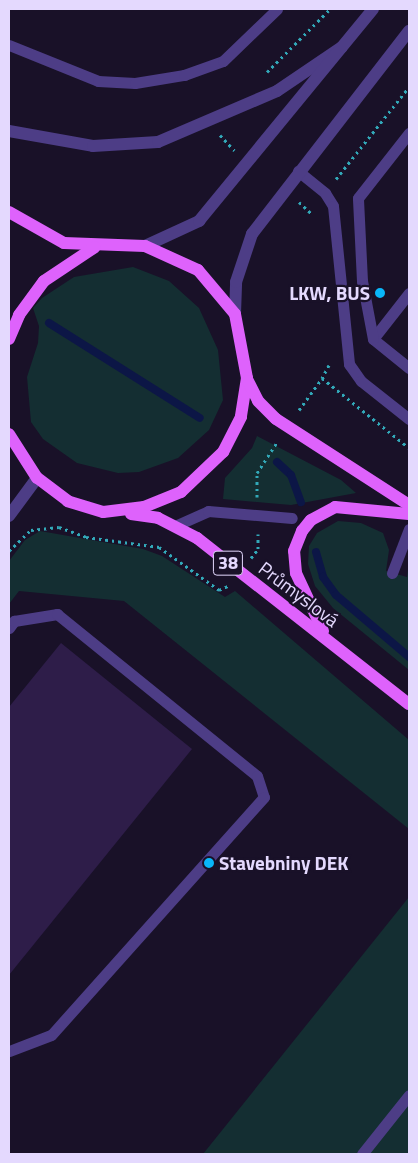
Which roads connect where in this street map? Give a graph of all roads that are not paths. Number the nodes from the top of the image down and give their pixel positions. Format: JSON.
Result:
{"nodes":[{"id":1,"x":277,"y":9,"type":"edge"},
{"id":2,"x":373,"y":9,"type":"edge"},
{"id":3,"x":409,"y":31,"type":"edge"},
{"id":4,"x":9,"y":45,"type":"edge"},
{"id":5,"x":342,"y":47,"type":"junction"},
{"id":6,"x":9,"y":131,"type":"edge"},
{"id":7,"x":409,"y":134,"type":"edge"},
{"id":8,"x":298,"y":171,"type":"junction"},
{"id":9,"x":9,"y":212,"type":"edge"},
{"id":10,"x":98,"y":246,"type":"junction"},
{"id":11,"x":145,"y":246,"type":"junction"},
{"id":12,"x":409,"y":293,"type":"edge"},
{"id":13,"x":235,"y":314,"type":"junction"},
{"id":14,"x":9,"y":321,"type":"edge"},
{"id":15,"x":9,"y":337,"type":"edge"},
{"id":16,"x":373,"y":338,"type":"junction"},
{"id":17,"x":409,"y":368,"type":"edge"},
{"id":18,"x":247,"y":378,"type":"junction"},
{"id":19,"x":409,"y":419,"type":"edge"},
{"id":20,"x":9,"y":434,"type":"edge"},
{"id":21,"x":37,"y":478,"type":"junction"},
{"id":22,"x":409,"y":505,"type":"edge"},
{"id":23,"x":103,"y":512,"type":"junction"},
{"id":24,"x":409,"y":514,"type":"edge"},
{"id":25,"x":9,"y":516,"type":"edge"},
{"id":26,"x":292,"y":518,"type":"dead end"},
{"id":27,"x":178,"y":525,"type":"junction"},
{"id":28,"x":409,"y":529,"type":"edge"},
{"id":29,"x":392,"y":574,"type":"dead end"},
{"id":30,"x":9,"y":628,"type":"edge"},
{"id":31,"x":339,"y":647,"type":"junction"},
{"id":32,"x":409,"y":704,"type":"edge"},
{"id":33,"x":9,"y":1051,"type":"edge"},
{"id":34,"x":409,"y":1095,"type":"edge"},
{"id":35,"x":362,"y":1154,"type":"edge"}],
"edges":[{"from":1,"to":4,"type":"lane"},
{"from":2,"to":5,"type":"street"},
{"from":3,"to":8,"type":"street"},
{"from":5,"to":6,"type":"street"},
{"from":5,"to":11,"type":"street"},
{"from":7,"to":16,"type":"lane"},
{"from":8,"to":13,"type":"street"},
{"from":8,"to":19,"type":"lane"},
{"from":9,"to":10,"type":"main road"},
{"from":10,"to":11,"type":"main road"},
{"from":10,"to":15,"type":"main road"},
{"from":11,"to":13,"type":"main road"},
{"from":12,"to":16,"type":"lane"},
{"from":13,"to":18,"type":"main road"},
{"from":14,"to":15,"type":"main road"},
{"from":16,"to":17,"type":"lane"},
{"from":18,"to":22,"type":"main road"},
{"from":18,"to":23,"type":"main road"},
{"from":20,"to":21,"type":"main road","number":"38"},
{"from":21,"to":23,"type":"main road","number":"38"},
{"from":21,"to":25,"type":"street"},
{"from":23,"to":27,"type":"main road","name":"Průmyslová","number":"38"},
{"from":24,"to":31,"type":"main road"},
{"from":26,"to":27,"type":"lane"},
{"from":27,"to":31,"type":"main road","name":"Průmyslová","number":"38"},
{"from":28,"to":29,"type":"lane"},
{"from":30,"to":33,"type":"lane"},
{"from":31,"to":32,"type":"main road","name":"Průmyslová","number":"38"},
{"from":34,"to":35,"type":"lane"}]}
